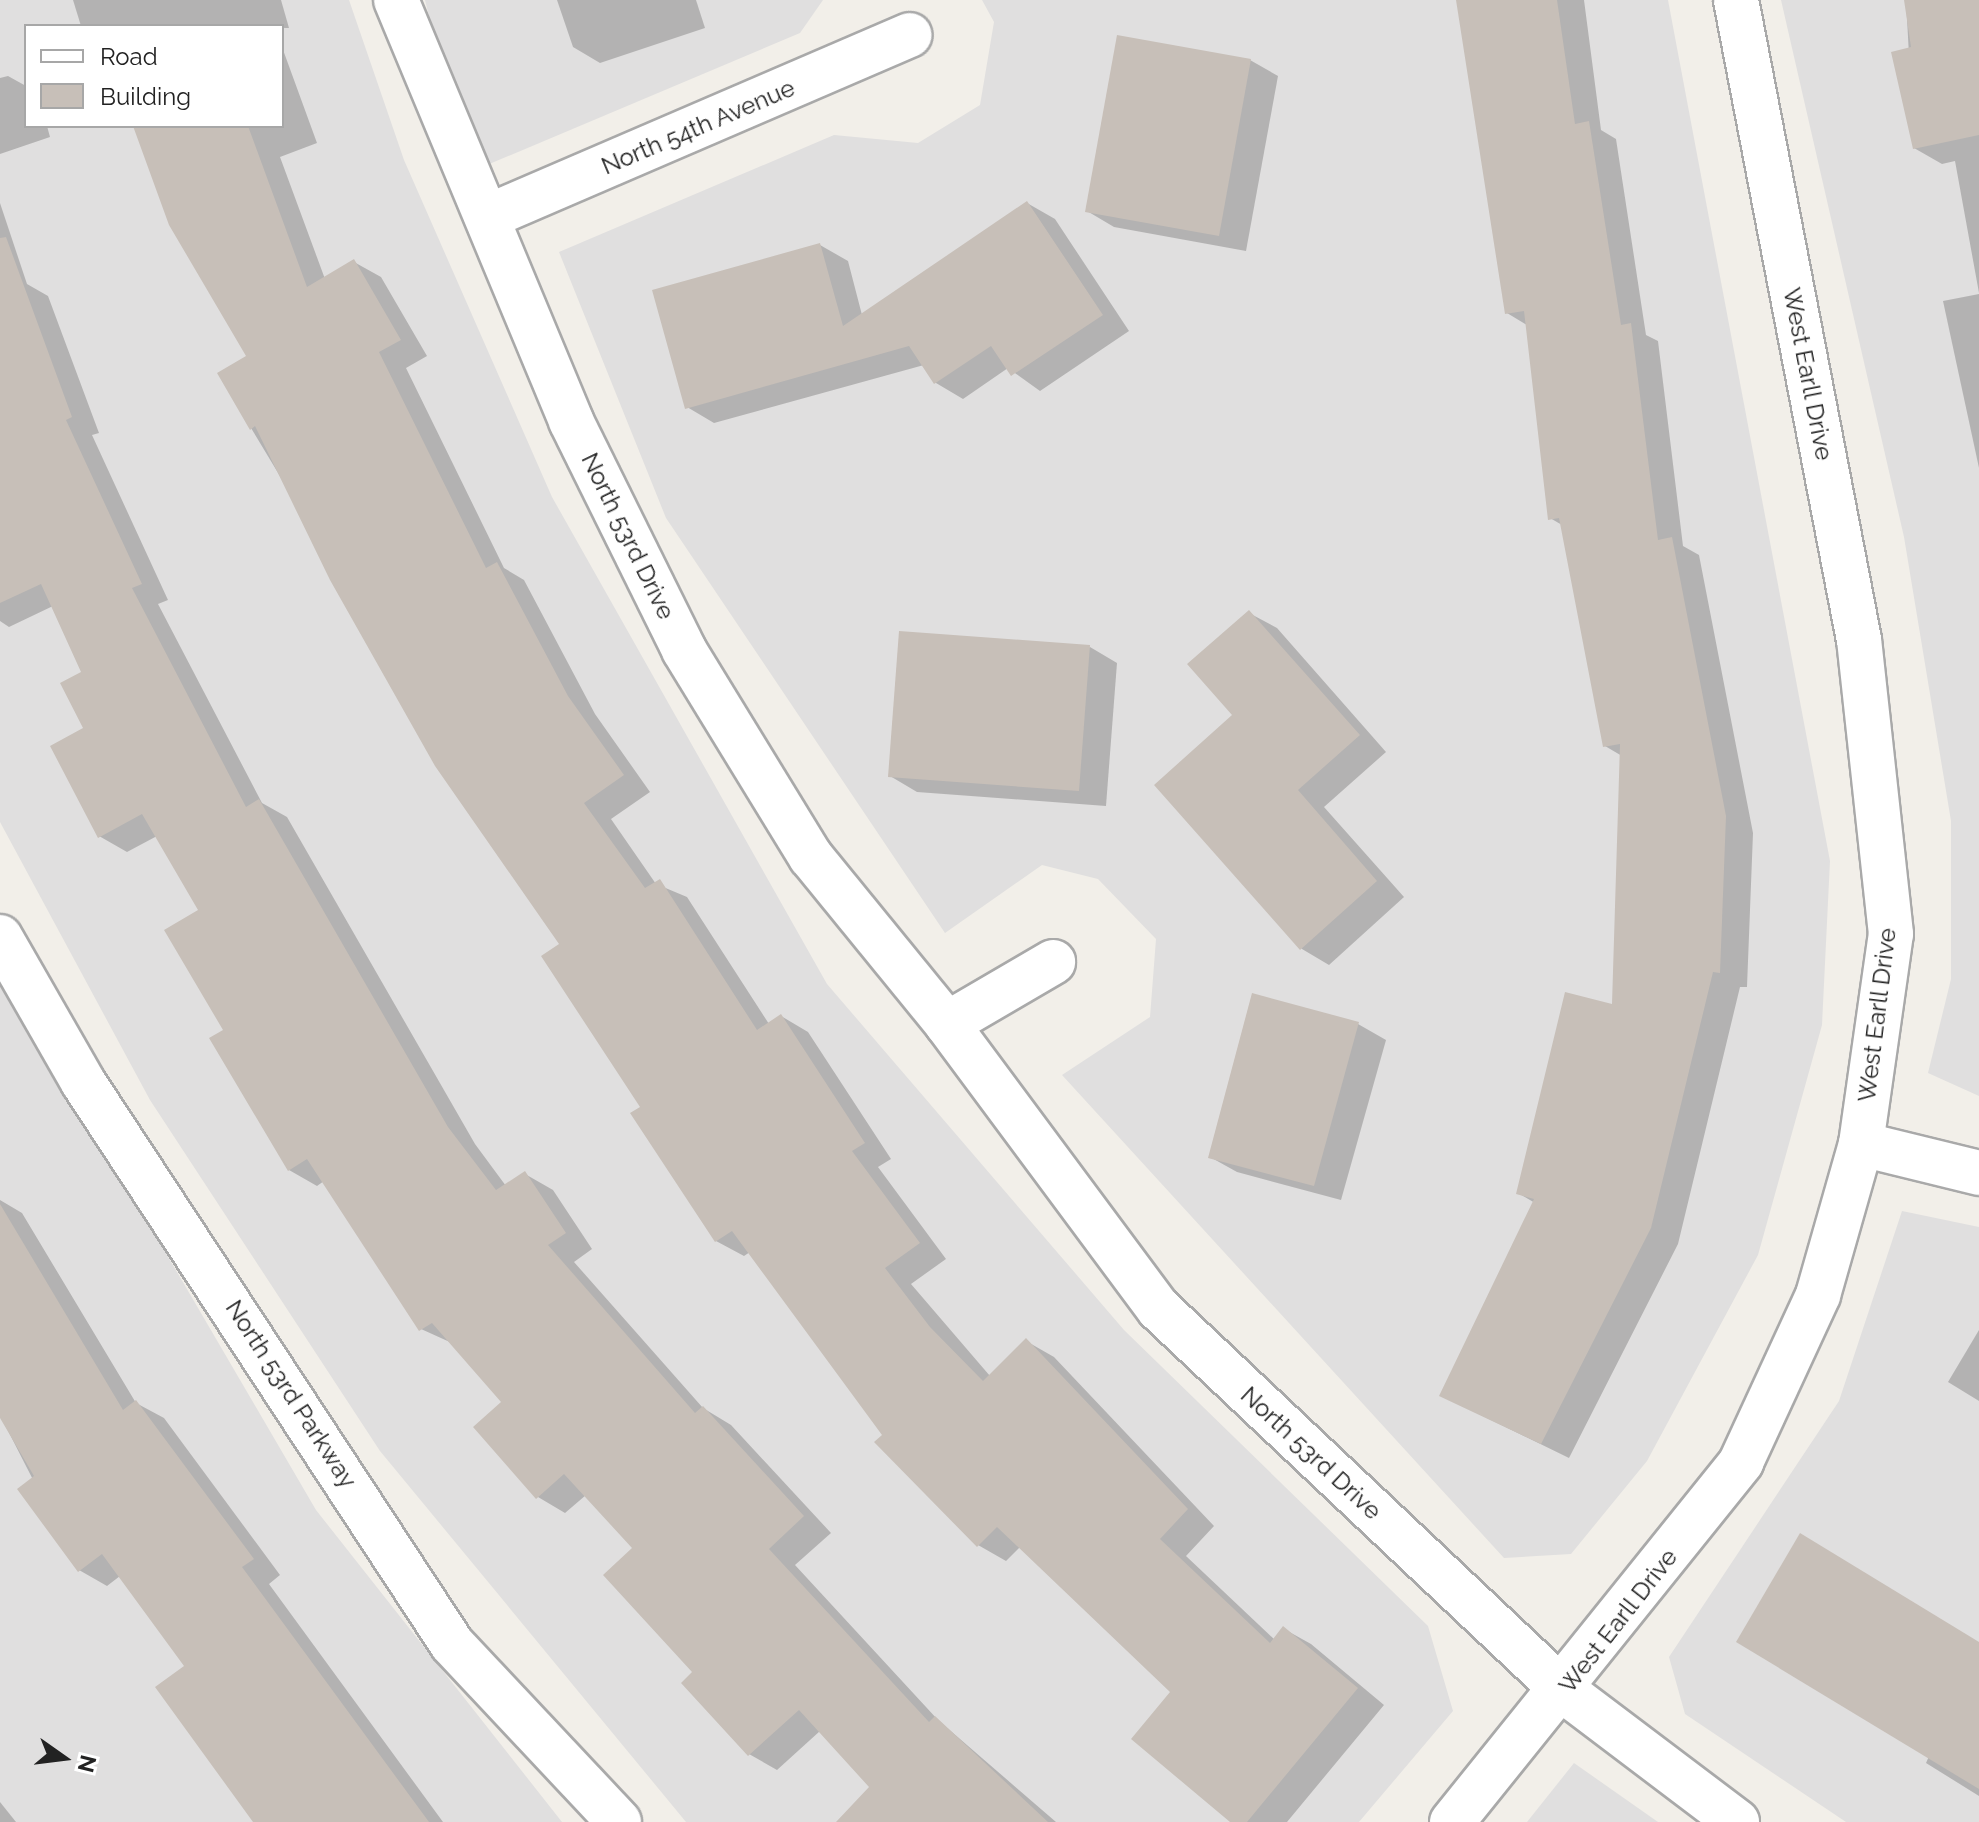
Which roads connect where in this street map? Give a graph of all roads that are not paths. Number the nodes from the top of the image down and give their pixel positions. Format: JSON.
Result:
{"nodes":[{"id":1,"x":396,"y":0,"type":"edge"},
{"id":2,"x":1736,"y":0,"type":"edge"},
{"id":3,"x":909,"y":35,"type":"dead end"},
{"id":4,"x":487,"y":217,"type":"junction"},
{"id":5,"x":0,"y":937,"type":"edge"},
{"id":6,"x":1053,"y":962,"type":"dead end"},
{"id":7,"x":947,"y":1024,"type":"junction"},
{"id":8,"x":1861,"y":1144,"type":"junction"},
{"id":9,"x":1979,"y":1173,"type":"edge"},
{"id":10,"x":1564,"y":1691,"type":"junction"},
{"id":11,"x":619,"y":1822,"type":"edge"},
{"id":12,"x":1452,"y":1822,"type":"edge"},
{"id":13,"x":1737,"y":1822,"type":"edge"}],
"edges":[{"from":1,"to":4,"type":"street","name":"North 53rd Drive"},
{"from":2,"to":8,"type":"street","name":"West Earll Drive"},
{"from":3,"to":4,"type":"street","name":"North 54th Avenue"},
{"from":4,"to":7,"type":"street","name":"North 53rd Drive"},
{"from":5,"to":11,"type":"street","name":"North 53rd Parkway"},
{"from":6,"to":7,"type":"street"},
{"from":7,"to":10,"type":"street","name":"North 53rd Drive"},
{"from":8,"to":9,"type":"street"},
{"from":8,"to":10,"type":"street","name":"West Earll Drive"},
{"from":10,"to":12,"type":"street","name":"West Earll Drive"},
{"from":10,"to":13,"type":"street","name":"North 53rd Drive"}]}
